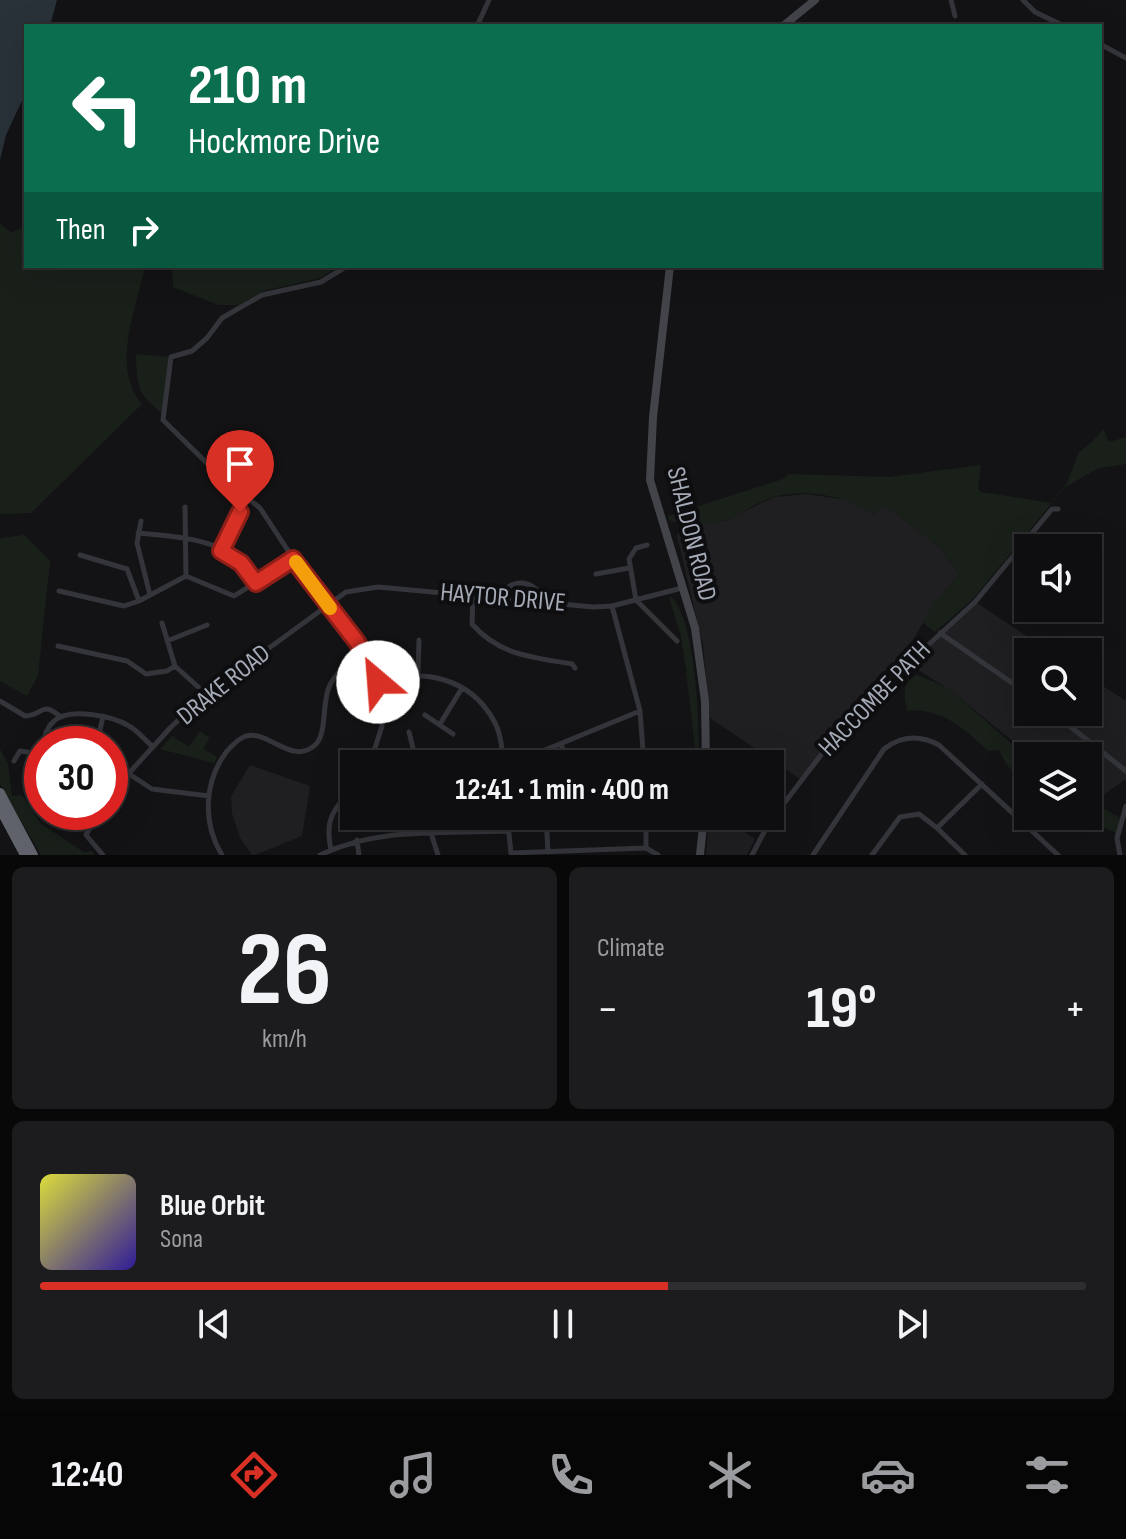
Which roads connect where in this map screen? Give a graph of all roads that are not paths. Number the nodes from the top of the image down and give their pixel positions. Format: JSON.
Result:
{"nodes":[{"id":1,"x":489,"y":0,"type":"edge"},
{"id":2,"x":815,"y":0,"type":"edge"},
{"id":3,"x":951,"y":0,"type":"edge"},
{"id":4,"x":1023,"y":0,"type":"edge"},
{"id":5,"x":955,"y":16,"type":"dead end"},
{"id":6,"x":478,"y":24,"type":"edge"},
{"id":7,"x":785,"y":24,"type":"edge"},
{"id":8,"x":1060,"y":24,"type":"edge"},
{"id":9,"x":1102,"y":45,"type":"edge"},
{"id":10,"x":1126,"y":58,"type":"edge"},
{"id":11,"x":344,"y":268,"type":"edge"},
{"id":12,"x":670,"y":268,"type":"edge"},
{"id":13,"x":185,"y":507,"type":"dead end"},
{"id":14,"x":1058,"y":509,"type":"dead end"},
{"id":15,"x":240,"y":512,"type":"dead end"},
{"id":16,"x":141,"y":521,"type":"dead end"},
{"id":17,"x":138,"y":533,"type":"junction"},
{"id":18,"x":185,"y":537,"type":"junction"},
{"id":19,"x":647,"y":545,"type":"dead end"},
{"id":20,"x":221,"y":551,"type":"junction"},
{"id":21,"x":80,"y":555,"type":"dead end"},
{"id":22,"x":293,"y":559,"type":"junction"},
{"id":23,"x":629,"y":568,"type":"junction"},
{"id":24,"x":596,"y":574,"type":"dead end"},
{"id":25,"x":186,"y":576,"type":"junction"},
{"id":26,"x":256,"y":583,"type":"junction"},
{"id":27,"x":682,"y":588,"type":"junction"},
{"id":28,"x":59,"y":591,"type":"dead end"},
{"id":29,"x":150,"y":595,"type":"junction"},
{"id":30,"x":473,"y":597,"type":"junction"},
{"id":31,"x":498,"y":598,"type":"junction"},
{"id":32,"x":636,"y":600,"type":"junction"},
{"id":33,"x":139,"y":601,"type":"junction"},
{"id":34,"x":544,"y":602,"type":"junction"},
{"id":35,"x":327,"y":605,"type":"junction"},
{"id":36,"x":612,"y":606,"type":"junction"},
{"id":37,"x":162,"y":623,"type":"dead end"},
{"id":38,"x":207,"y":625,"type":"dead end"},
{"id":39,"x":940,"y":633,"type":"junction"},
{"id":40,"x":419,"y":640,"type":"dead end"},
{"id":41,"x":677,"y":641,"type":"dead end"},
{"id":42,"x":167,"y":642,"type":"junction"},
{"id":43,"x":58,"y":646,"type":"dead end"},
{"id":44,"x":364,"y":653,"type":"junction"},
{"id":45,"x":175,"y":666,"type":"junction"},
{"id":46,"x":575,"y":668,"type":"dead end"},
{"id":47,"x":418,"y":674,"type":"junction"},
{"id":48,"x":378,"y":682,"type":"junction"},
{"id":49,"x":1014,"y":684,"type":"edge"},
{"id":50,"x":462,"y":688,"type":"junction"},
{"id":51,"x":206,"y":694,"type":"junction"},
{"id":52,"x":0,"y":701,"type":"edge"},
{"id":53,"x":640,"y":711,"type":"junction"},
{"id":54,"x":425,"y":715,"type":"dead end"},
{"id":55,"x":103,"y":716,"type":"junction"},
{"id":56,"x":61,"y":717,"type":"junction"},
{"id":57,"x":440,"y":724,"type":"junction"},
{"id":58,"x":50,"y":726,"type":"edge"},
{"id":59,"x":101,"y":726,"type":"edge"},
{"id":60,"x":1070,"y":726,"type":"edge"},
{"id":61,"x":409,"y":732,"type":"dead end"},
{"id":62,"x":453,"y":734,"type":"dead end"},
{"id":63,"x":561,"y":744,"type":"junction"},
{"id":64,"x":153,"y":747,"type":"junction"},
{"id":65,"x":374,"y":750,"type":"edge"},
{"id":66,"x":414,"y":750,"type":"edge"},
{"id":67,"x":501,"y":750,"type":"edge"},
{"id":68,"x":546,"y":750,"type":"edge"},
{"id":69,"x":563,"y":750,"type":"edge"},
{"id":70,"x":643,"y":750,"type":"edge"},
{"id":71,"x":706,"y":750,"type":"edge"},
{"id":72,"x":24,"y":751,"type":"edge"},
{"id":73,"x":14,"y":761,"type":"dead end"},
{"id":74,"x":1126,"y":771,"type":"edge"},
{"id":75,"x":129,"y":774,"type":"joint"},
{"id":76,"x":982,"y":784,"type":"junction"},
{"id":77,"x":0,"y":793,"type":"edge"},
{"id":78,"x":209,"y":796,"type":"junction"},
{"id":79,"x":340,"y":801,"type":"edge"},
{"id":80,"x":1126,"y":806,"type":"edge"},
{"id":81,"x":0,"y":808,"type":"edge"},
{"id":82,"x":937,"y":828,"type":"junction"},
{"id":83,"x":88,"y":830,"type":"edge"},
{"id":84,"x":547,"y":830,"type":"edge"},
{"id":85,"x":646,"y":830,"type":"edge"},
{"id":86,"x":703,"y":830,"type":"edge"},
{"id":87,"x":507,"y":831,"type":"joint"},
{"id":88,"x":431,"y":833,"type":"junction"},
{"id":89,"x":357,"y":840,"type":"junction"},
{"id":90,"x":646,"y":848,"type":"junction"},
{"id":91,"x":331,"y":850,"type":"junction"},
{"id":92,"x":548,"y":852,"type":"junction"},
{"id":93,"x":629,"y":852,"type":"edge"},
{"id":94,"x":586,"y":853,"type":"edge"},
{"id":95,"x":528,"y":854,"type":"edge"},
{"id":96,"x":25,"y":855,"type":"edge"},
{"id":97,"x":33,"y":855,"type":"edge"},
{"id":98,"x":103,"y":855,"type":"edge"},
{"id":99,"x":222,"y":855,"type":"edge"},
{"id":100,"x":320,"y":855,"type":"edge"},
{"id":101,"x":359,"y":855,"type":"edge"},
{"id":102,"x":438,"y":855,"type":"edge"},
{"id":103,"x":658,"y":855,"type":"edge"},
{"id":104,"x":700,"y":855,"type":"edge"},
{"id":105,"x":752,"y":855,"type":"edge"},
{"id":106,"x":813,"y":855,"type":"edge"},
{"id":107,"x":872,"y":855,"type":"edge"},
{"id":108,"x":965,"y":855,"type":"edge"},
{"id":109,"x":1058,"y":855,"type":"edge"},
{"id":110,"x":1120,"y":855,"type":"edge"}],
"edges":[{"from":1,"to":6,"type":"street"},
{"from":2,"to":7,"type":"street"},
{"from":3,"to":5,"type":"street"},
{"from":4,"to":8,"type":"street"},
{"from":9,"to":10,"type":"street"},
{"from":11,"to":22,"type":"street"},
{"from":12,"to":27,"type":"street","name":"SHALDON ROAD"},
{"from":13,"to":18,"type":"street"},
{"from":14,"to":39,"type":"street"},
{"from":15,"to":20,"type":"street"},
{"from":16,"to":17,"type":"street"},
{"from":17,"to":18,"type":"street"},
{"from":17,"to":29,"type":"street"},
{"from":18,"to":20,"type":"street"},
{"from":18,"to":25,"type":"street"},
{"from":19,"to":23,"type":"street"},
{"from":20,"to":26,"type":"street"},
{"from":21,"to":33,"type":"street"},
{"from":22,"to":26,"type":"street"},
{"from":22,"to":35,"type":"street"},
{"from":23,"to":24,"type":"street"},
{"from":23,"to":32,"type":"street"},
{"from":25,"to":26,"type":"street"},
{"from":25,"to":29,"type":"street"},
{"from":27,"to":32,"type":"street","name":"HAYTOR DRIVE"},
{"from":27,"to":71,"type":"street","name":"SHALDON ROAD"},
{"from":28,"to":33,"type":"street"},
{"from":29,"to":33,"type":"street"},
{"from":30,"to":31,"type":"street","name":"HAYTOR DRIVE"},
{"from":30,"to":35,"type":"street","name":"HAYTOR DRIVE"},
{"from":30,"to":46,"type":"street"},
{"from":31,"to":34,"type":"street","name":"HAYTOR DRIVE"},
{"from":31,"to":34,"type":"street"},
{"from":32,"to":36,"type":"street","name":"HAYTOR DRIVE"},
{"from":32,"to":41,"type":"street"},
{"from":34,"to":36,"type":"street","name":"HAYTOR DRIVE"},
{"from":35,"to":44,"type":"street"},
{"from":35,"to":51,"type":"street","name":"DRAKE ROAD"},
{"from":36,"to":53,"type":"street"},
{"from":37,"to":42,"type":"street"},
{"from":38,"to":42,"type":"street"},
{"from":39,"to":49,"type":"street","name":"HACCOMBE PATH"},
{"from":39,"to":105,"type":"street","name":"HACCOMBE PATH"},
{"from":40,"to":47,"type":"street"},
{"from":42,"to":45,"type":"street"},
{"from":43,"to":45,"type":"street"},
{"from":44,"to":48,"type":"street"},
{"from":44,"to":78,"type":"street"},
{"from":45,"to":51,"type":"street"},
{"from":47,"to":48,"type":"street"},
{"from":47,"to":50,"type":"street"},
{"from":48,"to":65,"type":"street"},
{"from":50,"to":57,"type":"street"},
{"from":50,"to":67,"type":"street"},
{"from":51,"to":64,"type":"street","name":"DRAKE ROAD"},
{"from":52,"to":56,"type":"street"},
{"from":53,"to":63,"type":"street"},
{"from":53,"to":70,"type":"street"},
{"from":54,"to":57,"type":"street"},
{"from":55,"to":56,"type":"street"},
{"from":55,"to":59,"type":"street"},
{"from":55,"to":64,"type":"street"},
{"from":56,"to":58,"type":"street"},
{"from":57,"to":62,"type":"street"},
{"from":60,"to":74,"type":"street"},
{"from":61,"to":66,"type":"street"},
{"from":63,"to":68,"type":"street"},
{"from":63,"to":69,"type":"street"},
{"from":64,"to":75,"type":"street","name":"DRAKE ROAD"},
{"from":72,"to":73,"type":"street"},
{"from":75,"to":78,"type":"street"},
{"from":76,"to":82,"type":"street"},
{"from":76,"to":106,"type":"street"},
{"from":76,"to":109,"type":"street"},
{"from":77,"to":97,"type":"highway"},
{"from":78,"to":99,"type":"street"},
{"from":79,"to":91,"type":"street"},
{"from":80,"to":110,"type":"street"},
{"from":81,"to":96,"type":"highway"},
{"from":82,"to":107,"type":"street"},
{"from":82,"to":108,"type":"street"},
{"from":83,"to":98,"type":"street"},
{"from":84,"to":92,"type":"street"},
{"from":85,"to":90,"type":"street"},
{"from":86,"to":104,"type":"street"},
{"from":87,"to":88,"type":"street"},
{"from":87,"to":95,"type":"street"},
{"from":88,"to":89,"type":"street"},
{"from":88,"to":102,"type":"street"},
{"from":89,"to":91,"type":"street"},
{"from":89,"to":101,"type":"street"},
{"from":90,"to":93,"type":"street"},
{"from":90,"to":103,"type":"street"},
{"from":91,"to":100,"type":"street"},
{"from":92,"to":94,"type":"street"},
{"from":92,"to":95,"type":"street"},
{"from":93,"to":94,"type":"street"}]}
